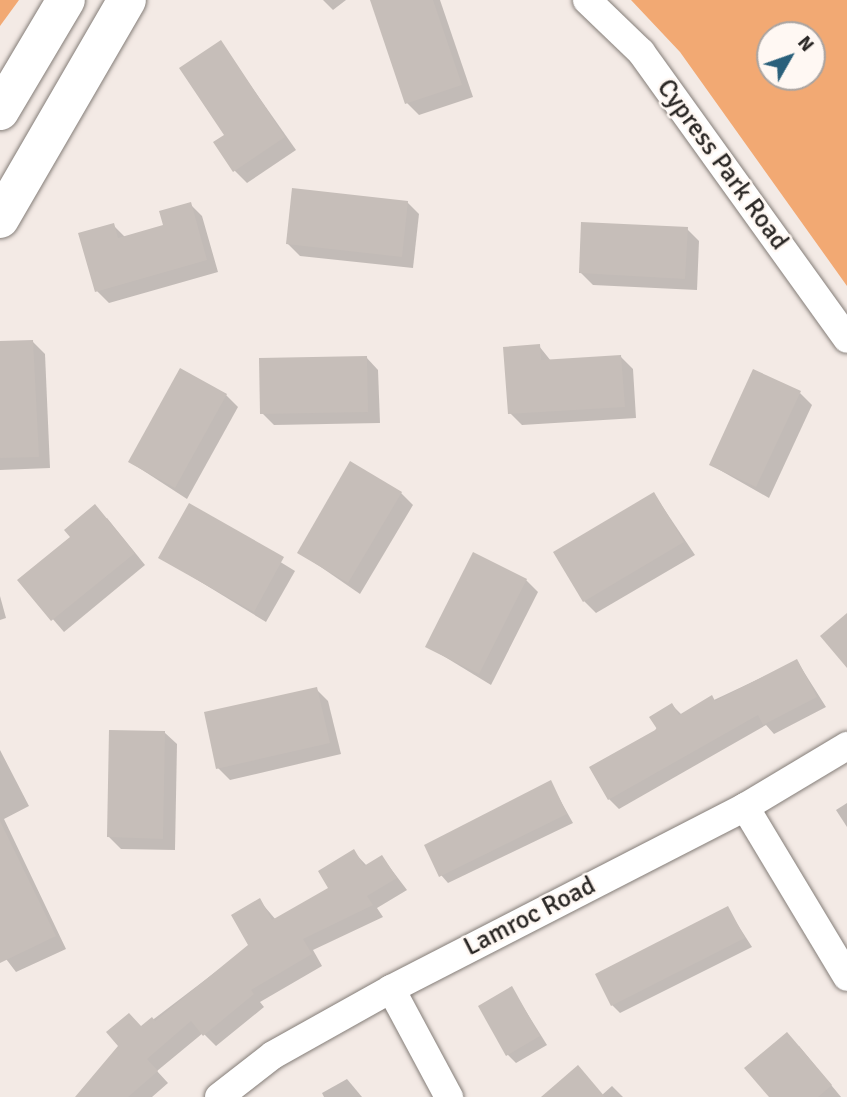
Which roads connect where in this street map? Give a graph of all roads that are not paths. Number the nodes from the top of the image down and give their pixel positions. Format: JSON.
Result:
{"nodes":[{"id":1,"x":66,"y":0,"type":"edge"},
{"id":2,"x":127,"y":0,"type":"edge"},
{"id":3,"x":587,"y":0,"type":"edge"},
{"id":4,"x":0,"y":111,"type":"edge"},
{"id":5,"x":0,"y":219,"type":"edge"},
{"id":6,"x":847,"y":339,"type":"edge"},
{"id":7,"x":847,"y":746,"type":"edge"},
{"id":8,"x":745,"y":807,"type":"junction"},
{"id":9,"x":847,"y":977,"type":"edge"},
{"id":10,"x":391,"y":989,"type":"junction"},
{"id":11,"x":219,"y":1097,"type":"edge"},
{"id":12,"x":449,"y":1097,"type":"edge"}],
"edges":[{"from":1,"to":4,"type":"main road"},
{"from":2,"to":5,"type":"main road"},
{"from":3,"to":6,"type":"street","name":"Cypress Park Road"},
{"from":7,"to":8,"type":"street","name":"Lamroc Road"},
{"from":8,"to":9,"type":"street"},
{"from":8,"to":10,"type":"street","name":"Lamroc Road"},
{"from":10,"to":11,"type":"street","name":"Lamroc Road"},
{"from":10,"to":12,"type":"street"}]}
